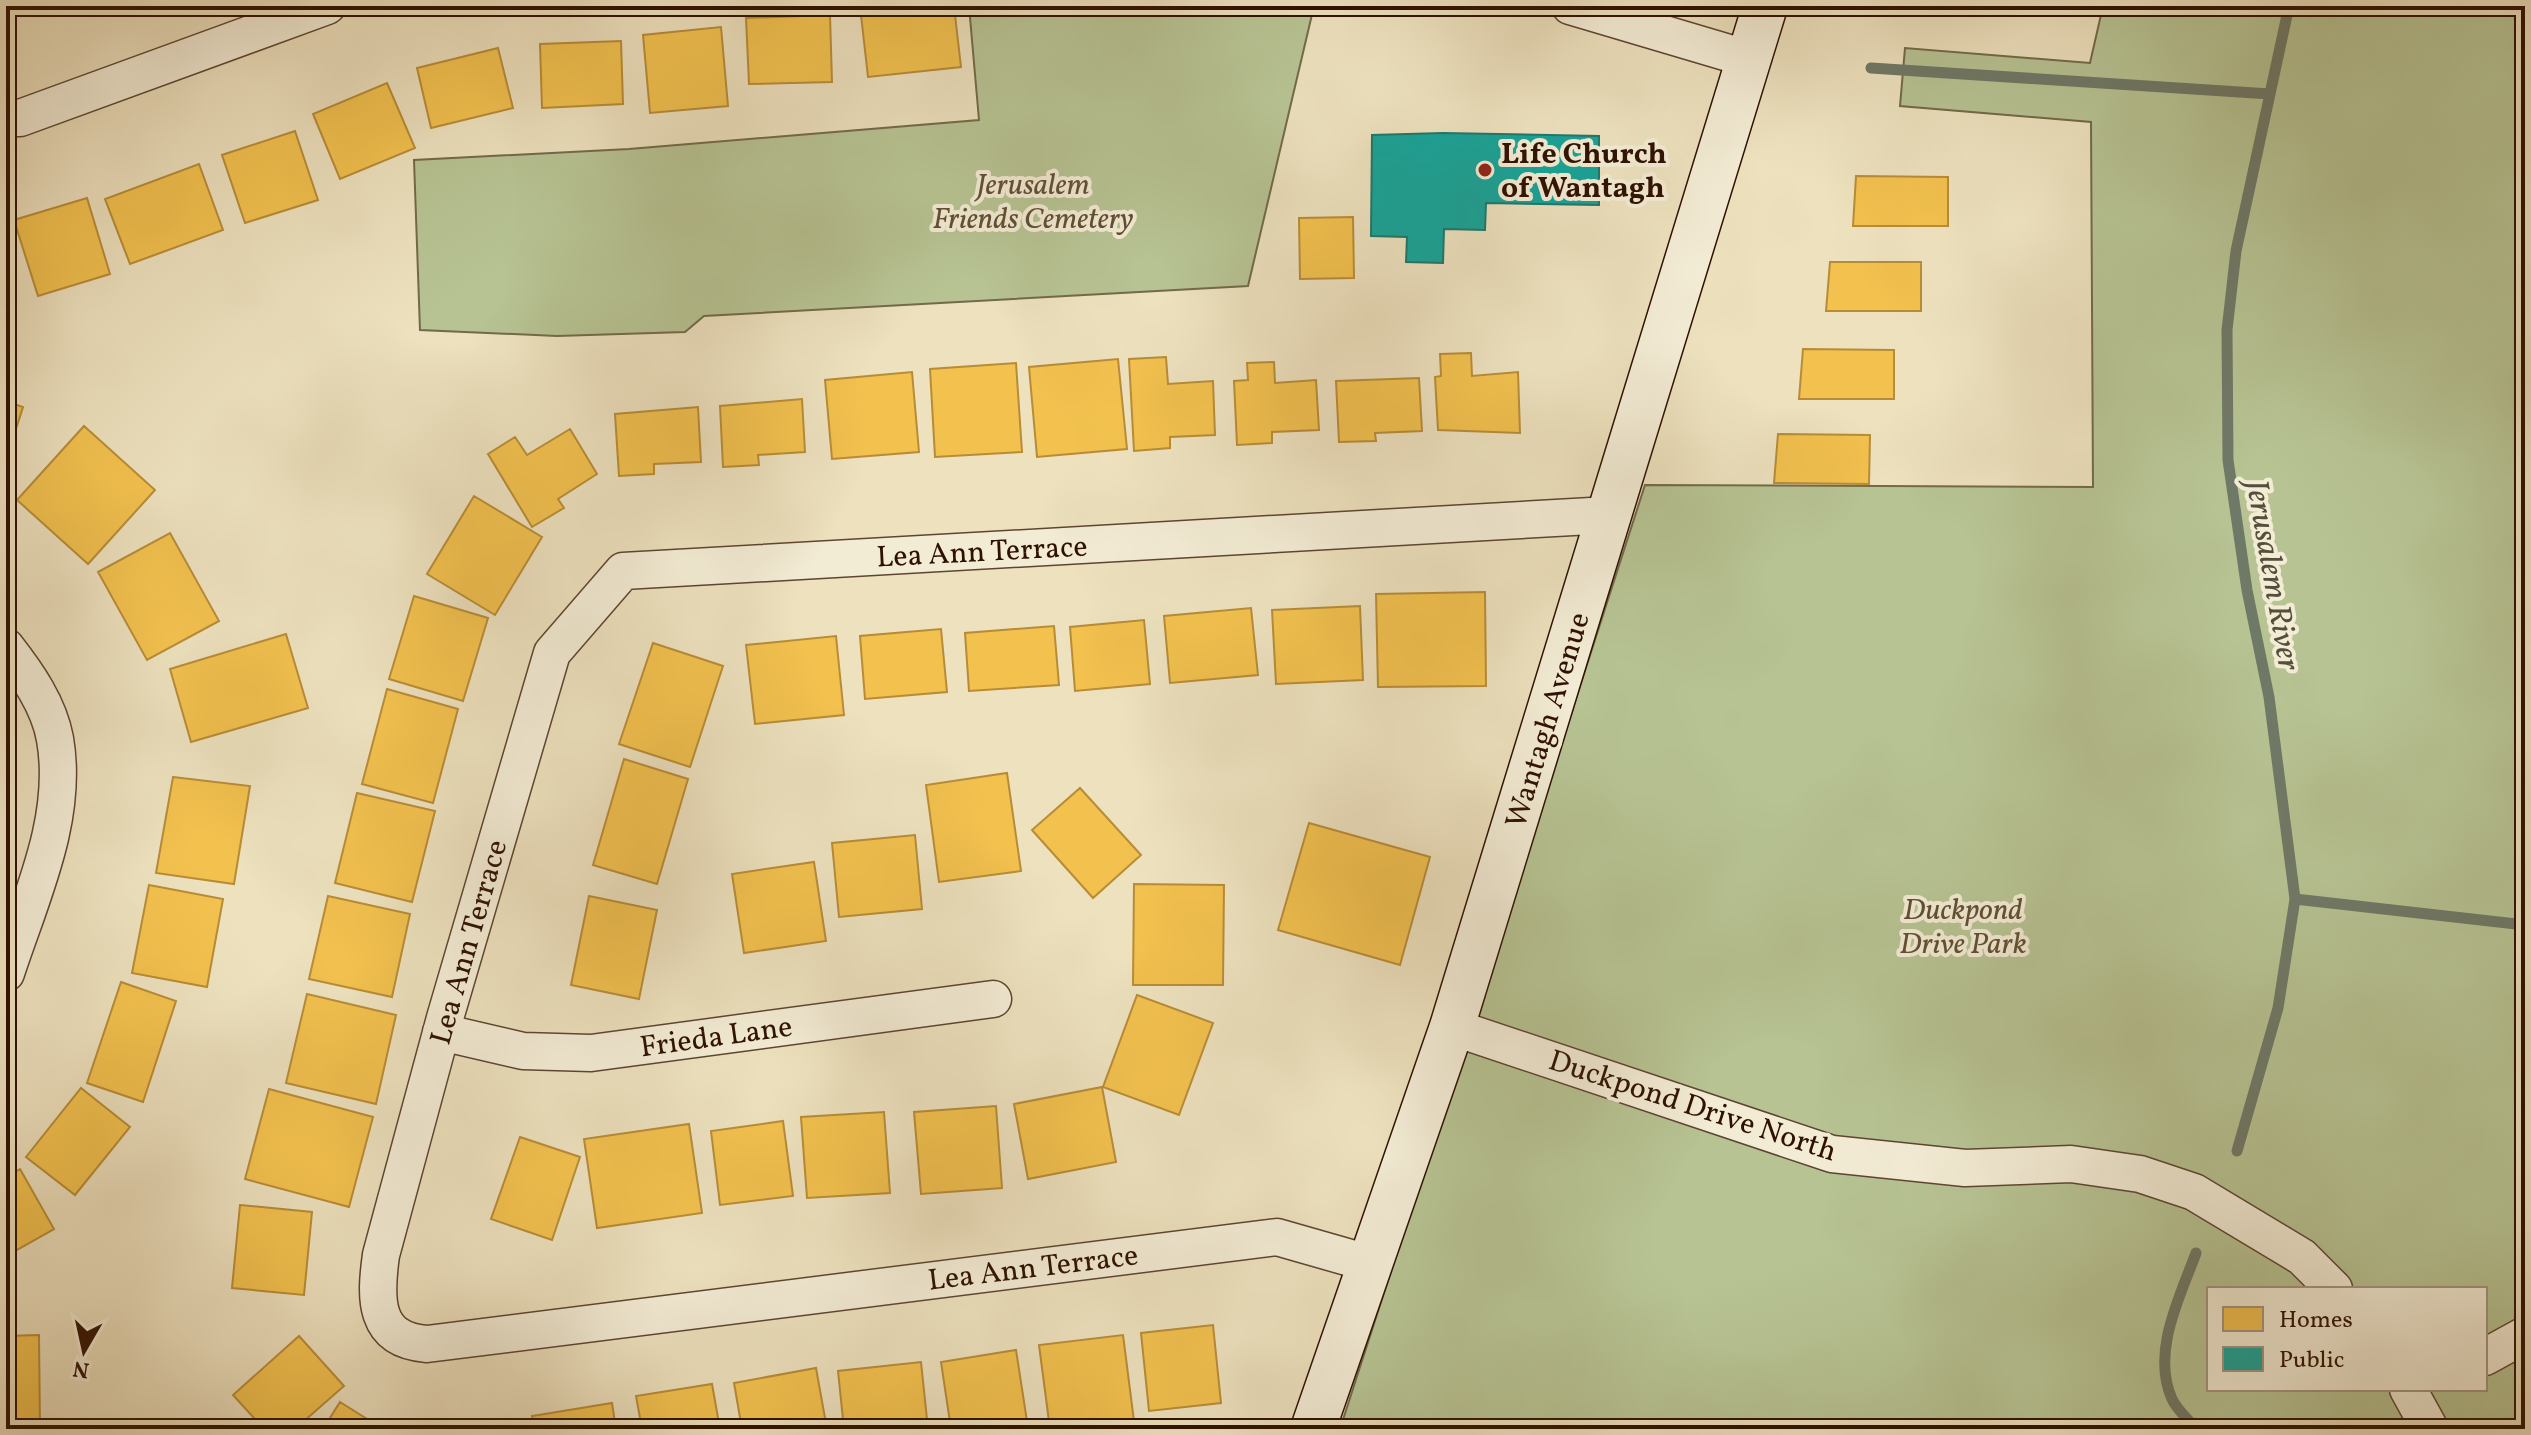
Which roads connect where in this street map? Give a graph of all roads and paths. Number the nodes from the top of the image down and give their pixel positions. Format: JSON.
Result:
{"nodes":[{"id":1,"x":327,"y":6,"type":"edge"},
{"id":2,"x":1570,"y":6,"type":"edge"},
{"id":3,"x":1765,"y":6,"type":"edge"},
{"id":4,"x":1749,"y":59,"type":"junction"},
{"id":5,"x":6,"y":118,"type":"edge"},
{"id":6,"x":1609,"y":515,"type":"junction"},
{"id":7,"x":6,"y":647,"type":"edge"},
{"id":8,"x":6,"y":973,"type":"edge"},
{"id":9,"x":993,"y":999,"type":"dead end"},
{"id":10,"x":1452,"y":1027,"type":"junction"},
{"id":11,"x":441,"y":1032,"type":"junction"},
{"id":12,"x":1368,"y":1263,"type":"junction"},
{"id":13,"x":2332,"y":1287,"type":"edge"},
{"id":14,"x":2525,"y":1335,"type":"edge"},
{"id":15,"x":2487,"y":1356,"type":"edge"},
{"id":16,"x":2413,"y":1391,"type":"edge"},
{"id":17,"x":1313,"y":1429,"type":"edge"},
{"id":18,"x":2430,"y":1429,"type":"edge"}],
"edges":[{"from":1,"to":5,"type":"street"},
{"from":2,"to":4,"type":"street"},
{"from":3,"to":4,"type":"main road","name":"Wantagh Avenue"},
{"from":4,"to":6,"type":"main road","name":"Wantagh Avenue"},
{"from":6,"to":10,"type":"main road","name":"Wantagh Avenue"},
{"from":6,"to":11,"type":"street","name":"Lea Ann Terrace"},
{"from":7,"to":8,"type":"street"},
{"from":9,"to":11,"type":"street","name":"Frieda Lane"},
{"from":10,"to":12,"type":"main road","name":"Wantagh Avenue"},
{"from":10,"to":13,"type":"street","name":"Duckpond Drive North"},
{"from":11,"to":12,"type":"street","name":"Lea Ann Terrace"},
{"from":12,"to":17,"type":"main road","name":"Wantagh Avenue"},
{"from":14,"to":15,"type":"street"},
{"from":16,"to":18,"type":"street"}]}
